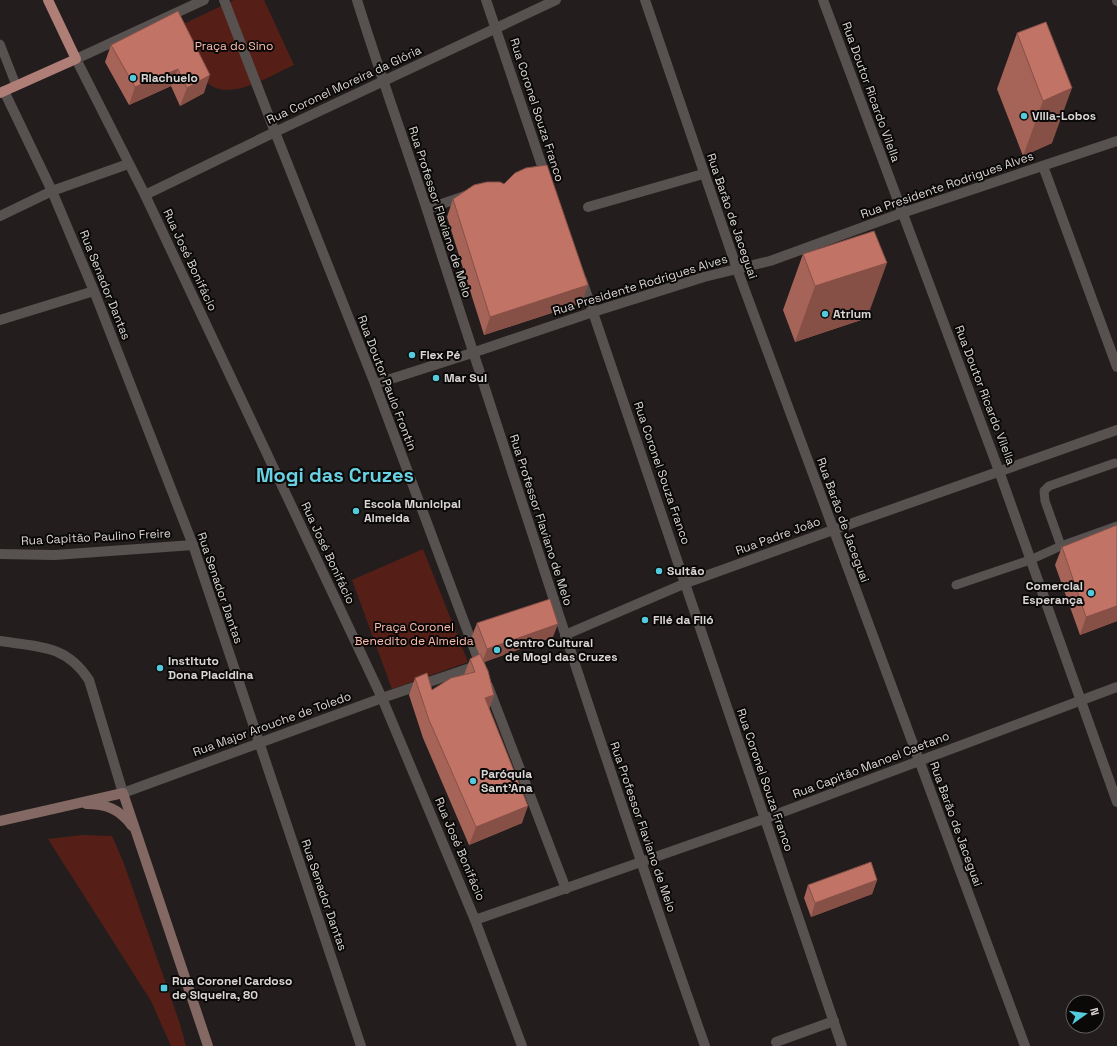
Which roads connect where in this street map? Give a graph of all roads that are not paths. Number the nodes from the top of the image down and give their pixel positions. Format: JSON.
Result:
{"nodes":[{"id":1,"x":48,"y":0,"type":"edge"},
{"id":2,"x":204,"y":0,"type":"edge"},
{"id":3,"x":224,"y":0,"type":"edge"},
{"id":4,"x":358,"y":0,"type":"edge"},
{"id":5,"x":486,"y":0,"type":"edge"},
{"id":6,"x":556,"y":0,"type":"edge"},
{"id":7,"x":645,"y":0,"type":"edge"},
{"id":8,"x":823,"y":0,"type":"edge"},
{"id":9,"x":496,"y":28,"type":"junction"},
{"id":10,"x":0,"y":44,"type":"edge"},
{"id":11,"x":76,"y":60,"type":"junction"},
{"id":12,"x":382,"y":81,"type":"junction"},
{"id":13,"x":16,"y":85,"type":"junction"},
{"id":14,"x":2,"y":92,"type":"edge"},
{"id":15,"x":275,"y":132,"type":"junction"},
{"id":16,"x":1117,"y":141,"type":"edge"},
{"id":17,"x":128,"y":164,"type":"junction"},
{"id":18,"x":1043,"y":166,"type":"junction"},
{"id":19,"x":703,"y":174,"type":"junction"},
{"id":20,"x":550,"y":190,"type":"edge"},
{"id":21,"x":52,"y":191,"type":"junction"},
{"id":22,"x":477,"y":191,"type":"edge"},
{"id":23,"x":145,"y":195,"type":"junction"},
{"id":24,"x":588,"y":207,"type":"dead end"},
{"id":25,"x":427,"y":209,"type":"junction"},
{"id":26,"x":902,"y":213,"type":"junction"},
{"id":27,"x":0,"y":216,"type":"edge"},
{"id":28,"x":578,"y":269,"type":"edge"},
{"id":29,"x":737,"y":269,"type":"junction"},
{"id":30,"x":94,"y":291,"type":"junction"},
{"id":31,"x":593,"y":312,"type":"junction"},
{"id":32,"x":0,"y":320,"type":"edge"},
{"id":33,"x":472,"y":353,"type":"junction"},
{"id":34,"x":1117,"y":367,"type":"edge"},
{"id":35,"x":375,"y":384,"type":"junction"},
{"id":36,"x":1117,"y":430,"type":"edge"},
{"id":37,"x":1116,"y":465,"type":"edge"},
{"id":38,"x":999,"y":471,"type":"junction"},
{"id":39,"x":1117,"y":526,"type":"edge"},
{"id":40,"x":833,"y":530,"type":"junction"},
{"id":41,"x":193,"y":545,"type":"junction"},
{"id":42,"x":1061,"y":546,"type":"junction"},
{"id":43,"x":0,"y":554,"type":"edge"},
{"id":44,"x":1030,"y":560,"type":"junction"},
{"id":45,"x":686,"y":583,"type":"junction"},
{"id":46,"x":956,"y":585,"type":"dead end"},
{"id":47,"x":565,"y":635,"type":"junction"},
{"id":48,"x":0,"y":641,"type":"edge"},
{"id":49,"x":480,"y":665,"type":"junction"},
{"id":50,"x":1117,"y":687,"type":"edge"},
{"id":51,"x":382,"y":698,"type":"junction"},
{"id":52,"x":1082,"y":700,"type":"junction"},
{"id":53,"x":258,"y":742,"type":"junction"},
{"id":54,"x":918,"y":760,"type":"junction"},
{"id":55,"x":123,"y":793,"type":"junction"},
{"id":56,"x":1117,"y":802,"type":"edge"},
{"id":57,"x":72,"y":803,"type":"junction"},
{"id":58,"x":764,"y":819,"type":"junction"},
{"id":59,"x":0,"y":821,"type":"edge"},
{"id":60,"x":138,"y":836,"type":"junction"},
{"id":61,"x":640,"y":862,"type":"junction"},
{"id":62,"x":566,"y":888,"type":"junction"},
{"id":63,"x":475,"y":920,"type":"junction"},
{"id":64,"x":834,"y":1021,"type":"junction"},
{"id":65,"x":776,"y":1042,"type":"dead end"},
{"id":66,"x":208,"y":1046,"type":"edge"},
{"id":67,"x":361,"y":1046,"type":"edge"},
{"id":68,"x":522,"y":1046,"type":"edge"},
{"id":69,"x":705,"y":1046,"type":"edge"},
{"id":70,"x":842,"y":1046,"type":"edge"},
{"id":71,"x":1025,"y":1046,"type":"edge"}],
"edges":[{"from":1,"to":11,"type":"main road"},
{"from":2,"to":11,"type":"street"},
{"from":3,"to":15,"type":"street","name":"Rua Doutor Paulo Frontin"},
{"from":4,"to":12,"type":"street","name":"Rua Professor Flaviano de Melo"},
{"from":5,"to":9,"type":"street","name":"Rua Coronel Souza Franco"},
{"from":6,"to":9,"type":"street","name":"Rua Coronel Moreira da Glória"},
{"from":7,"to":19,"type":"street","name":"Rua Barão de Jaceguai"},
{"from":8,"to":26,"type":"street","name":"Rua Doutor Ricardo Vilella"},
{"from":9,"to":12,"type":"street","name":"Rua Coronel Moreira da Glória"},
{"from":9,"to":20,"type":"street","name":"Rua Coronel Souza Franco"},
{"from":10,"to":13,"type":"lane"},
{"from":11,"to":13,"type":"main road"},
{"from":11,"to":17,"type":"street","name":"Rua José Bonifácio"},
{"from":12,"to":15,"type":"street","name":"Rua Coronel Moreira da Glória"},
{"from":12,"to":25,"type":"street","name":"Rua Professor Flaviano de Melo"},
{"from":13,"to":14,"type":"main road"},
{"from":14,"to":21,"type":"street","name":"Rua Senador Dantas"},
{"from":15,"to":23,"type":"street","name":"Rua Coronel Moreira da Glória"},
{"from":15,"to":35,"type":"street","name":"Rua Doutor Paulo Frontin"},
{"from":16,"to":18,"type":"street","name":"Rua Presidente Rodrigues Alves"},
{"from":17,"to":21,"type":"street"},
{"from":17,"to":23,"type":"street","name":"Rua José Bonifácio"},
{"from":18,"to":26,"type":"street","name":"Rua Presidente Rodrigues Alves"},
{"from":18,"to":34,"type":"street"},
{"from":19,"to":24,"type":"street"},
{"from":19,"to":29,"type":"street","name":"Rua Barão de Jaceguai"},
{"from":21,"to":27,"type":"street"},
{"from":21,"to":30,"type":"street","name":"Rua Senador Dantas"},
{"from":22,"to":25,"type":"street"},
{"from":23,"to":51,"type":"street","name":"Rua José Bonifácio"},
{"from":25,"to":33,"type":"street","name":"Rua Professor Flaviano de Melo"},
{"from":26,"to":29,"type":"street","name":"Rua Presidente Rodrigues Alves"},
{"from":26,"to":38,"type":"street","name":"Rua Doutor Ricardo Vilella"},
{"from":28,"to":31,"type":"street","name":"Rua Coronel Souza Franco"},
{"from":29,"to":31,"type":"street","name":"Rua Presidente Rodrigues Alves"},
{"from":29,"to":40,"type":"street","name":"Rua Barão de Jaceguai"},
{"from":30,"to":32,"type":"street"},
{"from":30,"to":41,"type":"street","name":"Rua Senador Dantas"},
{"from":31,"to":33,"type":"street","name":"Rua Presidente Rodrigues Alves"},
{"from":31,"to":45,"type":"street","name":"Rua Coronel Souza Franco"},
{"from":33,"to":35,"type":"street","name":"Rua Presidente Rodrigues Alves"},
{"from":33,"to":47,"type":"street","name":"Rua Professor Flaviano de Melo"},
{"from":35,"to":49,"type":"street","name":"Rua Doutor Paulo Frontin"},
{"from":36,"to":38,"type":"street","name":"Rua Padre João"},
{"from":37,"to":42,"type":"lane"},
{"from":38,"to":40,"type":"street","name":"Rua Padre João"},
{"from":38,"to":44,"type":"street","name":"Rua Doutor Ricardo Vilella"},
{"from":39,"to":42,"type":"lane"},
{"from":40,"to":45,"type":"street","name":"Rua Padre João"},
{"from":40,"to":54,"type":"street","name":"Rua Barão de Jaceguai"},
{"from":41,"to":43,"type":"street","name":"Rua Capitão Paulino Freire"},
{"from":41,"to":53,"type":"street","name":"Rua Senador Dantas"},
{"from":42,"to":44,"type":"lane"},
{"from":44,"to":46,"type":"lane"},
{"from":44,"to":52,"type":"street","name":"Rua Doutor Ricardo Vilella"},
{"from":45,"to":47,"type":"street","name":"Rua Padre João"},
{"from":45,"to":58,"type":"street","name":"Rua Coronel Souza Franco"},
{"from":47,"to":61,"type":"street","name":"Rua Professor Flaviano de Melo"},
{"from":48,"to":55,"type":"street"},
{"from":49,"to":51,"type":"street","name":"Rua Major Arouche de Toledo"},
{"from":49,"to":62,"type":"street","name":"Rua Doutor Paulo Frontin"},
{"from":50,"to":52,"type":"street","name":"Rua Capitão Manoel Caetano"},
{"from":51,"to":53,"type":"street","name":"Rua Major Arouche de Toledo"},
{"from":51,"to":63,"type":"street","name":"Rua José Bonifácio"},
{"from":52,"to":54,"type":"street","name":"Rua Capitão Manoel Caetano"},
{"from":52,"to":56,"type":"street","name":"Rua Doutor Ricardo Vilella"},
{"from":53,"to":55,"type":"street","name":"Rua Major Arouche de Toledo"},
{"from":53,"to":67,"type":"street","name":"Rua Senador Dantas"},
{"from":54,"to":58,"type":"street","name":"Rua Capitão Manoel Caetano"},
{"from":54,"to":71,"type":"street","name":"Rua Barão de Jaceguai"},
{"from":55,"to":57,"type":"main road","name":"Rua Major Arouche de Toledo"},
{"from":55,"to":60,"type":"main road"},
{"from":57,"to":59,"type":"main road","name":"Rua Major Arouche de Toledo"},
{"from":57,"to":60,"type":"main road","name":"Rua Major Arouche de Toledo"},
{"from":58,"to":61,"type":"street","name":"Rua Capitão Manoel Caetano"},
{"from":58,"to":64,"type":"street","name":"Rua Coronel Souza Franco"},
{"from":60,"to":66,"type":"main road"},
{"from":61,"to":62,"type":"street","name":"Rua Capitão Manoel Caetano"},
{"from":61,"to":69,"type":"street","name":"Rua Professor Flaviano de Melo"},
{"from":62,"to":63,"type":"street","name":"Rua Capitão Manoel Caetano"},
{"from":63,"to":68,"type":"street","name":"Rua José Bonifácio"},
{"from":64,"to":65,"type":"street"},
{"from":64,"to":70,"type":"street","name":"Rua Coronel Souza Franco"}]}
